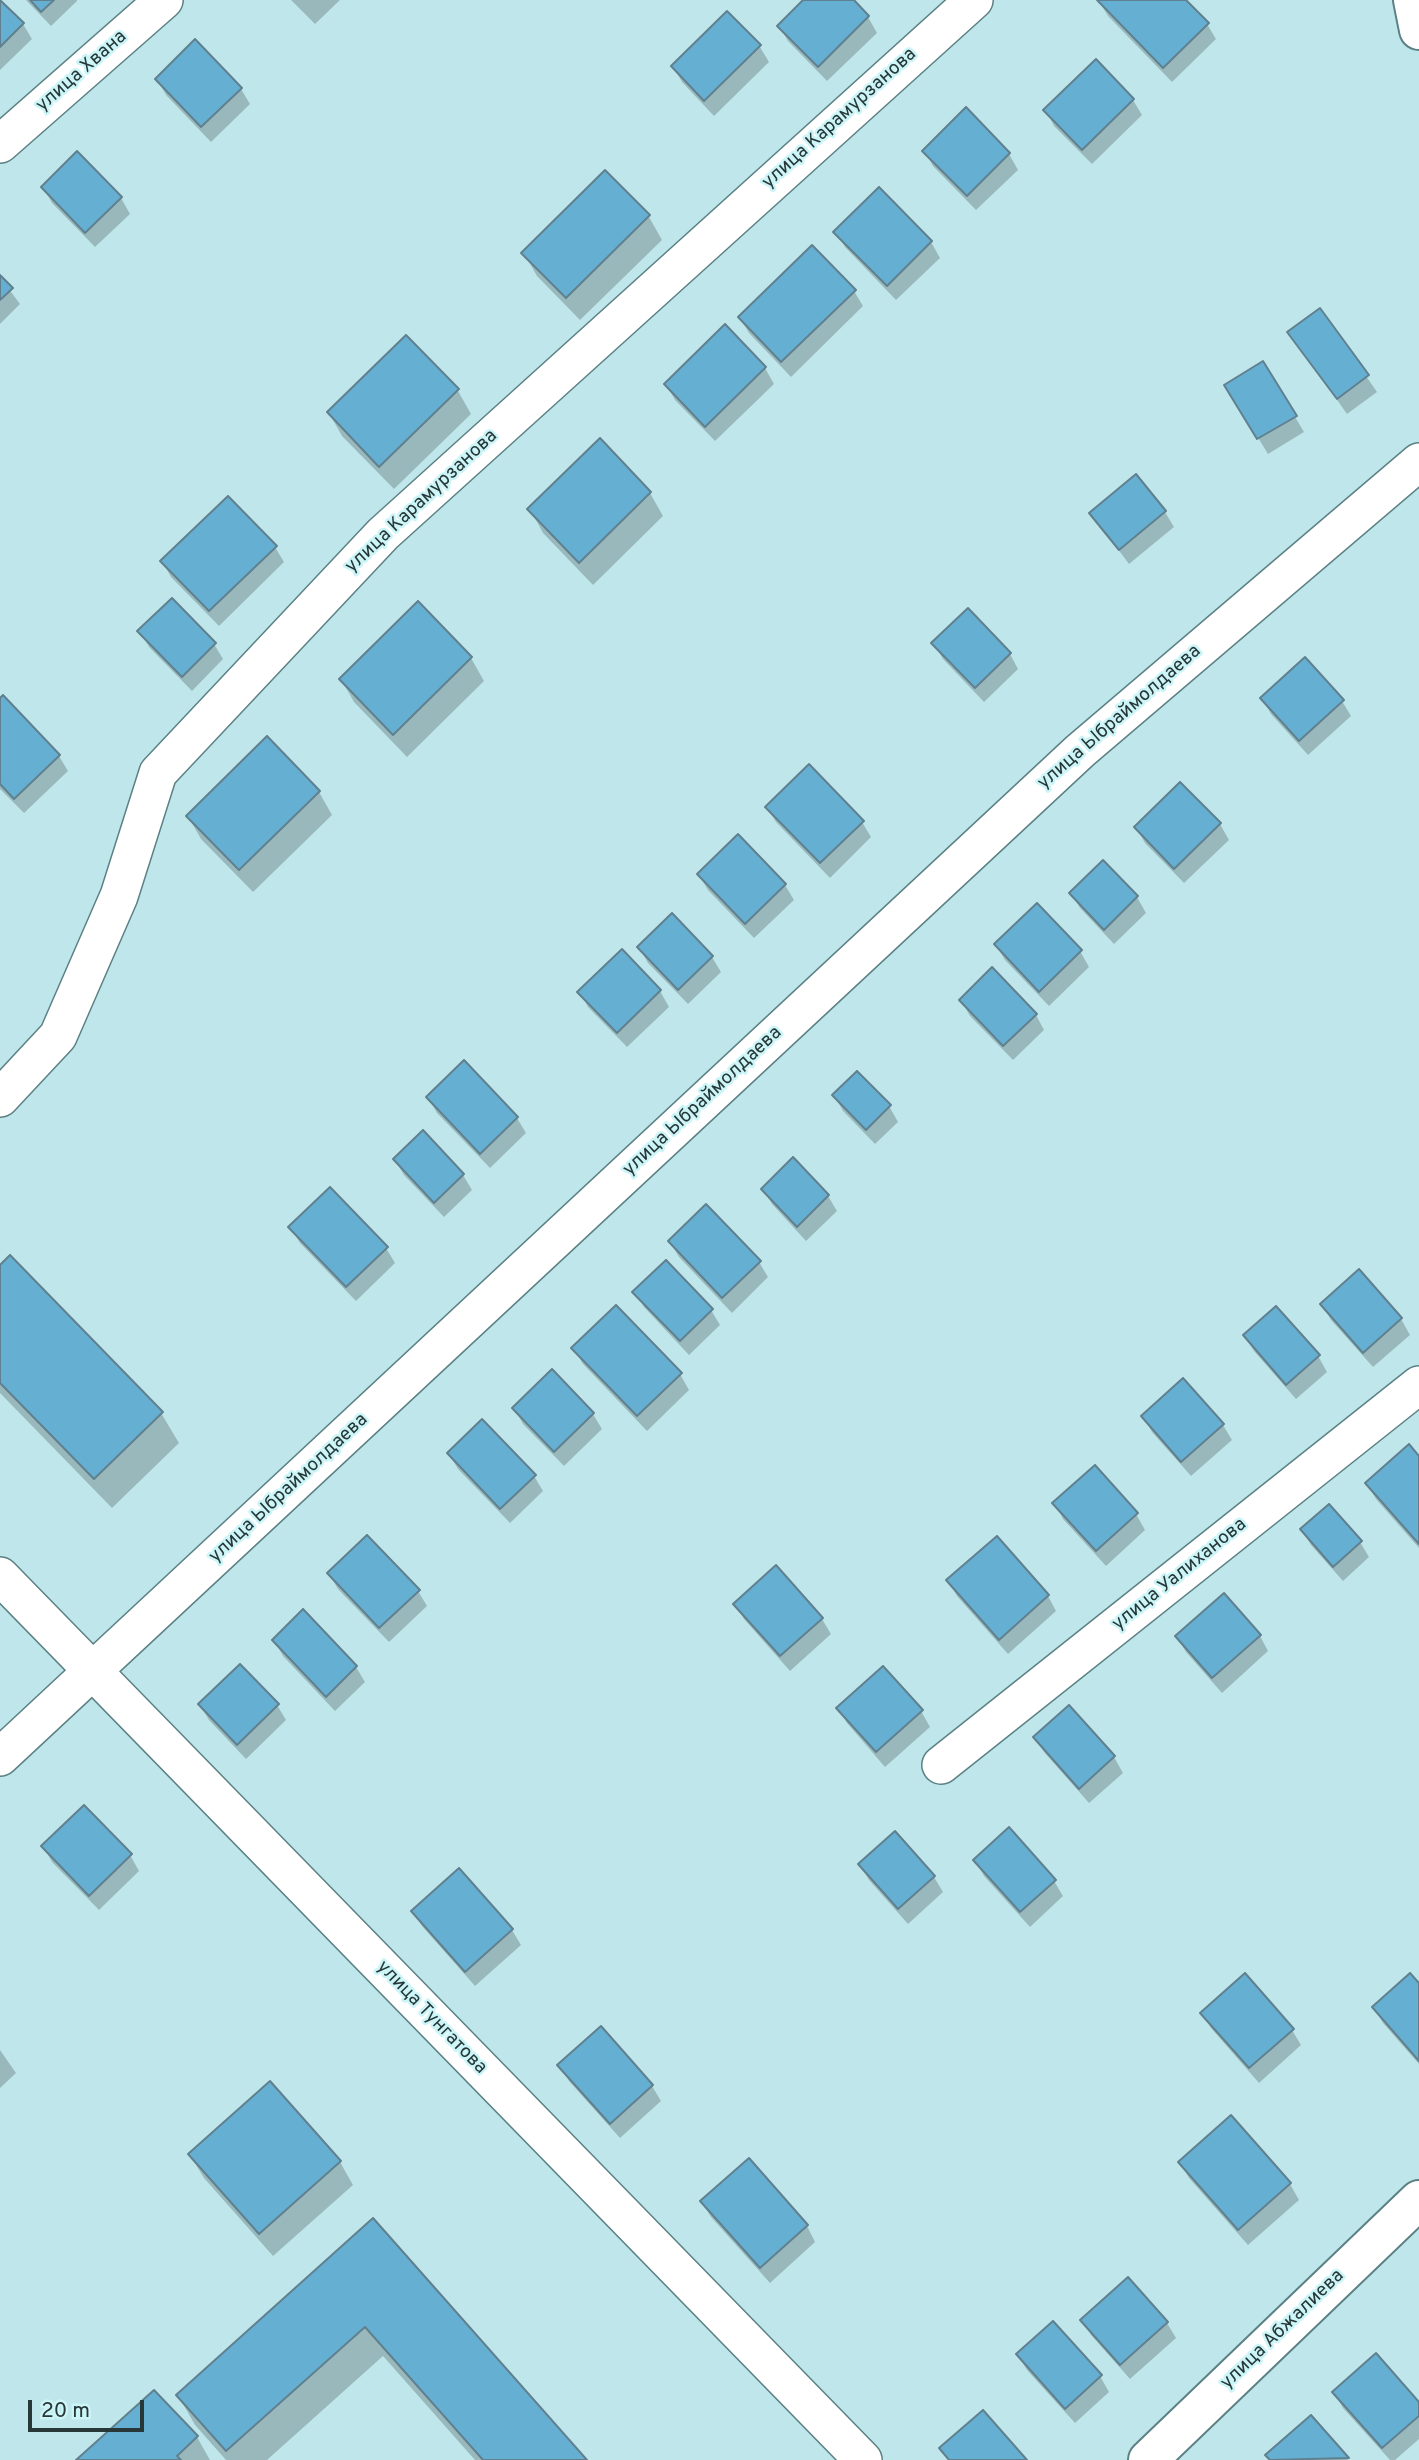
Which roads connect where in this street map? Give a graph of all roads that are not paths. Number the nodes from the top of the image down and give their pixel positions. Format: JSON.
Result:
{"nodes":[{"id":1,"x":164,"y":0,"type":"edge"},
{"id":2,"x":974,"y":0,"type":"edge"},
{"id":3,"x":0,"y":144,"type":"edge"},
{"id":4,"x":1419,"y":462,"type":"edge"},
{"id":5,"x":0,"y":1098,"type":"edge"},
{"id":6,"x":1419,"y":1385,"type":"edge"},
{"id":7,"x":0,"y":1576,"type":"edge"},
{"id":8,"x":93,"y":1672,"type":"junction"},
{"id":9,"x":0,"y":1757,"type":"edge"},
{"id":10,"x":941,"y":1765,"type":"dead end"},
{"id":11,"x":1419,"y":2200,"type":"edge"},
{"id":12,"x":863,"y":2460,"type":"edge"},
{"id":13,"x":1148,"y":2460,"type":"edge"}],
"edges":[{"from":1,"to":3,"type":"street","name":"улица Хвана"},
{"from":2,"to":5,"type":"street","name":"улица Карамурзанова"},
{"from":4,"to":8,"type":"street","name":"улица Ыбраймолдаева"},
{"from":6,"to":10,"type":"street","name":"улица Уалиханова"},
{"from":7,"to":8,"type":"street","name":"улица Тунгатова"},
{"from":8,"to":9,"type":"street","name":"улица Ыбраймолдаева"},
{"from":8,"to":12,"type":"street","name":"улица Тунгатова"},
{"from":11,"to":13,"type":"street","name":"улица Абжалиева"}]}
